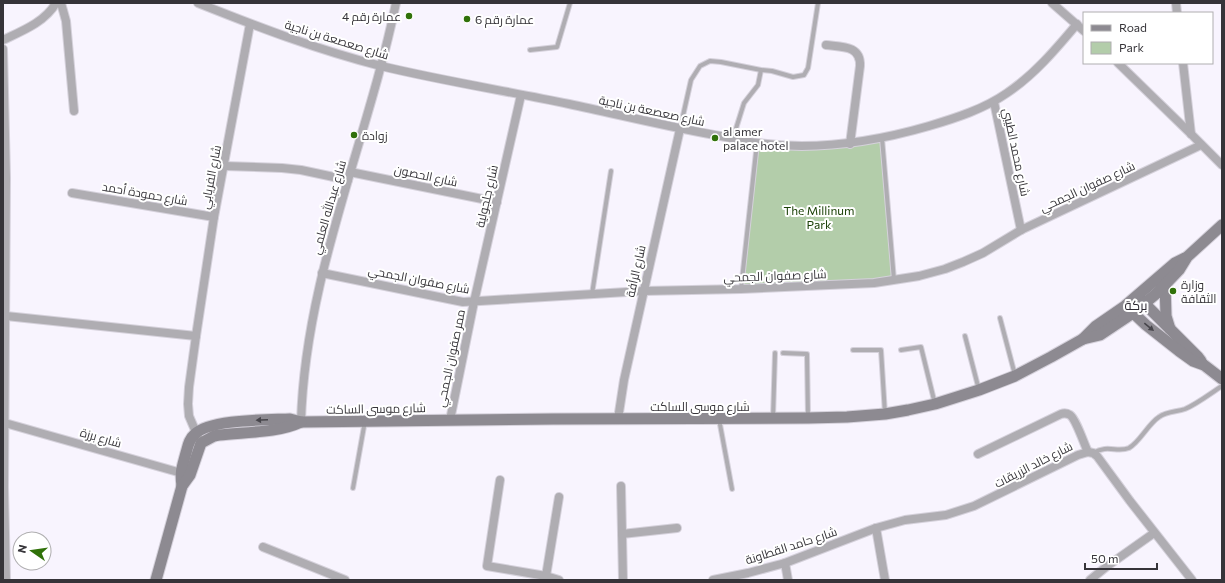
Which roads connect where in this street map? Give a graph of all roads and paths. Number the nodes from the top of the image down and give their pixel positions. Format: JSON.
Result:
{"nodes":[{"id":1,"x":56,"y":3,"type":"edge"},
{"id":2,"x":61,"y":3,"type":"edge"},
{"id":3,"x":198,"y":3,"type":"edge"},
{"id":4,"x":396,"y":3,"type":"edge"},
{"id":5,"x":570,"y":3,"type":"edge"},
{"id":6,"x":818,"y":3,"type":"edge"},
{"id":7,"x":1052,"y":3,"type":"edge"},
{"id":8,"x":250,"y":24,"type":"junction"},
{"id":9,"x":1077,"y":24,"type":"junction"},
{"id":10,"x":1083,"y":30,"type":"edge"},
{"id":11,"x":3,"y":40,"type":"edge"},
{"id":12,"x":826,"y":45,"type":"dead end"},
{"id":13,"x":3,"y":49,"type":"edge"},
{"id":14,"x":530,"y":50,"type":"dead end"},
{"id":15,"x":1119,"y":64,"type":"edge"},
{"id":16,"x":1182,"y":64,"type":"edge"},
{"id":17,"x":382,"y":66,"type":"junction"},
{"id":18,"x":760,"y":70,"type":"junction"},
{"id":19,"x":521,"y":95,"type":"junction"},
{"id":20,"x":994,"y":102,"type":"junction"},
{"id":21,"x":74,"y":111,"type":"dead end"},
{"id":22,"x":680,"y":129,"type":"junction"},
{"id":23,"x":1191,"y":134,"type":"junction"},
{"id":24,"x":733,"y":138,"type":"junction"},
{"id":25,"x":882,"y":138,"type":"junction"},
{"id":26,"x":757,"y":143,"type":"junction"},
{"id":27,"x":850,"y":144,"type":"junction"},
{"id":28,"x":1201,"y":145,"type":"junction"},
{"id":29,"x":1222,"y":165,"type":"edge"},
{"id":30,"x":224,"y":166,"type":"junction"},
{"id":31,"x":611,"y":171,"type":"dead end"},
{"id":32,"x":349,"y":176,"type":"junction"},
{"id":33,"x":72,"y":193,"type":"dead end"},
{"id":34,"x":497,"y":202,"type":"junction"},
{"id":35,"x":214,"y":217,"type":"junction"},
{"id":36,"x":1222,"y":225,"type":"edge"},
{"id":37,"x":1021,"y":230,"type":"junction"},
{"id":38,"x":1187,"y":257,"type":"junction"},
{"id":39,"x":322,"y":273,"type":"junction"},
{"id":40,"x":894,"y":280,"type":"junction"},
{"id":41,"x":1165,"y":283,"type":"junction"},
{"id":42,"x":741,"y":289,"type":"junction"},
{"id":43,"x":643,"y":291,"type":"junction"},
{"id":44,"x":592,"y":294,"type":"junction"},
{"id":45,"x":1137,"y":295,"type":"junction"},
{"id":46,"x":474,"y":302,"type":"junction"},
{"id":47,"x":1144,"y":304,"type":"junction"},
{"id":48,"x":1129,"y":309,"type":"junction"},
{"id":49,"x":6,"y":316,"type":"junction"},
{"id":50,"x":1000,"y":318,"type":"dead end"},
{"id":51,"x":1170,"y":330,"type":"junction"},
{"id":52,"x":196,"y":336,"type":"junction"},
{"id":53,"x":965,"y":336,"type":"dead end"},
{"id":54,"x":853,"y":350,"type":"dead end"},
{"id":55,"x":901,"y":350,"type":"dead end"},
{"id":56,"x":775,"y":353,"type":"dead end"},
{"id":57,"x":783,"y":353,"type":"dead end"},
{"id":58,"x":1204,"y":365,"type":"junction"},
{"id":59,"x":1015,"y":376,"type":"junction"},
{"id":60,"x":1222,"y":379,"type":"edge"},
{"id":61,"x":1222,"y":386,"type":"edge"},
{"id":62,"x":979,"y":390,"type":"junction"},
{"id":63,"x":935,"y":404,"type":"junction"},
{"id":64,"x":885,"y":414,"type":"junction"},
{"id":65,"x":719,"y":418,"type":"junction"},
{"id":66,"x":773,"y":418,"type":"junction"},
{"id":67,"x":808,"y":418,"type":"junction"},
{"id":68,"x":618,"y":419,"type":"junction"},
{"id":69,"x":450,"y":420,"type":"junction"},
{"id":70,"x":365,"y":421,"type":"junction"},
{"id":71,"x":301,"y":422,"type":"junction"},
{"id":72,"x":5,"y":423,"type":"junction"},
{"id":73,"x":196,"y":432,"type":"junction"},
{"id":74,"x":201,"y":443,"type":"junction"},
{"id":75,"x":1090,"y":452,"type":"junction"},
{"id":76,"x":978,"y":454,"type":"dead end"},
{"id":77,"x":185,"y":473,"type":"junction"},
{"id":78,"x":500,"y":480,"type":"dead end"},
{"id":79,"x":621,"y":486,"type":"dead end"},
{"id":80,"x":4,"y":487,"type":"edge"},
{"id":81,"x":353,"y":488,"type":"dead end"},
{"id":82,"x":732,"y":489,"type":"dead end"},
{"id":83,"x":559,"y":497,"type":"dead end"},
{"id":84,"x":677,"y":528,"type":"dead end"},
{"id":85,"x":876,"y":528,"type":"junction"},
{"id":86,"x":1154,"y":533,"type":"junction"},
{"id":87,"x":622,"y":534,"type":"junction"},
{"id":88,"x":263,"y":547,"type":"dead end"},
{"id":89,"x":785,"y":563,"type":"junction"},
{"id":90,"x":546,"y":576,"type":"junction"},
{"id":91,"x":6,"y":580,"type":"edge"},
{"id":92,"x":156,"y":580,"type":"edge"},
{"id":93,"x":345,"y":580,"type":"edge"},
{"id":94,"x":559,"y":580,"type":"edge"},
{"id":95,"x":623,"y":580,"type":"edge"},
{"id":96,"x":713,"y":580,"type":"edge"},
{"id":97,"x":788,"y":580,"type":"edge"},
{"id":98,"x":885,"y":580,"type":"edge"},
{"id":99,"x":1090,"y":580,"type":"edge"},
{"id":100,"x":1192,"y":580,"type":"edge"}],
"edges":[{"from":1,"to":11,"type":"street"},
{"from":2,"to":21,"type":"street"},
{"from":3,"to":8,"type":"street","name":"شارع صعصعة بن ناجية"},
{"from":4,"to":17,"type":"street","name":"شارع عبدالله العلمي"},
{"from":5,"to":14,"type":"lane"},
{"from":6,"to":18,"type":"lane"},
{"from":7,"to":9,"type":"street"},
{"from":8,"to":17,"type":"street","name":"شارع صعصعة بن ناجية"},
{"from":8,"to":30,"type":"street","name":"شارع الفريابي"},
{"from":9,"to":10,"type":"street"},
{"from":9,"to":20,"type":"street","name":"شارع صعصعة بن ناجية"},
{"from":12,"to":27,"type":"street"},
{"from":13,"to":49,"type":"street"},
{"from":15,"to":23,"type":"street"},
{"from":16,"to":23,"type":"street"},
{"from":17,"to":19,"type":"street","name":"شارع صعصعة بن ناجية"},
{"from":17,"to":32,"type":"street","name":"شارع عبدالله العلمي"},
{"from":18,"to":22,"type":"lane"},
{"from":18,"to":24,"type":"lane"},
{"from":19,"to":22,"type":"street","name":"شارع صعصعة بن ناجية"},
{"from":19,"to":34,"type":"street","name":"شارع جلجولية"},
{"from":20,"to":25,"type":"street","name":"شارع صعصعة بن ناجية"},
{"from":20,"to":37,"type":"street","name":"شارع محمد الطيبي"},
{"from":22,"to":24,"type":"street","name":"شارع صعصعة بن ناجية"},
{"from":22,"to":43,"type":"street","name":"شارع الرأفة"},
{"from":23,"to":28,"type":"street"},
{"from":24,"to":26,"type":"street","name":"شارع صعصعة بن ناجية"},
{"from":25,"to":27,"type":"street","name":"شارع صعصعة بن ناجية"},
{"from":25,"to":40,"type":"lane"},
{"from":26,"to":27,"type":"street","name":"شارع صعصعة بن ناجية"},
{"from":26,"to":42,"type":"lane"},
{"from":28,"to":29,"type":"street"},
{"from":28,"to":37,"type":"street","name":"شارع صفوان الجمحي"},
{"from":30,"to":32,"type":"street","name":"شارع الحصون"},
{"from":30,"to":35,"type":"street","name":"شارع الفريابي"},
{"from":31,"to":44,"type":"lane"},
{"from":32,"to":34,"type":"street","name":"شارع الحصون"},
{"from":32,"to":39,"type":"street","name":"شارع عبدالله العلمي"},
{"from":33,"to":35,"type":"street","name":"شارع حمودة أحمد"},
{"from":34,"to":46,"type":"street","name":"شارع جلجولية"},
{"from":35,"to":52,"type":"street","name":"شارع الفريابي"},
{"from":36,"to":38,"type":"street","name":"شارع موسى الساكت"},
{"from":37,"to":40,"type":"street","name":"شارع صفوان الجمحي"},
{"from":38,"to":41,"type":"street","name":"شارع موسى الساكت"},
{"from":38,"to":45,"type":"street","name":"شارع موسى الساكت"},
{"from":39,"to":46,"type":"street","name":"شارع صفوان الجمحي"},
{"from":39,"to":71,"type":"street","name":"شارع عبدالله العلمي"},
{"from":40,"to":42,"type":"street","name":"شارع صفوان الجمحي"},
{"from":41,"to":47,"type":"street","name":"شارع موسى الساكت"},
{"from":41,"to":51,"type":"street"},
{"from":42,"to":43,"type":"street","name":"شارع صفوان الجمحي"},
{"from":43,"to":44,"type":"street","name":"شارع صفوان الجمحي"},
{"from":43,"to":68,"type":"street","name":"شارع الرأفة"},
{"from":44,"to":46,"type":"street","name":"شارع صفوان الجمحي"},
{"from":45,"to":47,"type":"street"},
{"from":45,"to":48,"type":"street","name":"شارع موسى الساكت"},
{"from":46,"to":69,"type":"street","name":"ممر صفوان الجمحي"},
{"from":47,"to":48,"type":"street","name":"شارع موسى الساكت"},
{"from":47,"to":51,"type":"street"},
{"from":48,"to":58,"type":"street","one_way":true},
{"from":48,"to":59,"type":"street","name":"شارع موسى الساكت"},
{"from":49,"to":52,"type":"street"},
{"from":49,"to":72,"type":"street"},
{"from":50,"to":59,"type":"lane"},
{"from":51,"to":58,"type":"street"},
{"from":52,"to":73,"type":"street","name":"شارع الفريابي"},
{"from":53,"to":62,"type":"lane"},
{"from":54,"to":64,"type":"lane"},
{"from":55,"to":63,"type":"lane"},
{"from":56,"to":66,"type":"lane"},
{"from":57,"to":67,"type":"lane"},
{"from":58,"to":60,"type":"street"},
{"from":59,"to":62,"type":"street","name":"شارع موسى الساكت"},
{"from":61,"to":75,"type":"lane"},
{"from":62,"to":63,"type":"street","name":"شارع موسى الساكت"},
{"from":63,"to":64,"type":"street","name":"شارع موسى الساكت"},
{"from":64,"to":67,"type":"street","name":"شارع موسى الساكت"},
{"from":65,"to":66,"type":"street","name":"شارع موسى الساكت"},
{"from":65,"to":68,"type":"street","name":"شارع موسى الساكت"},
{"from":65,"to":82,"type":"lane"},
{"from":66,"to":67,"type":"street","name":"شارع موسى الساكت"},
{"from":68,"to":69,"type":"street","name":"شارع موسى الساكت"},
{"from":69,"to":70,"type":"street","name":"شارع موسى الساكت"},
{"from":70,"to":71,"type":"street","name":"شارع موسى الساكت"},
{"from":70,"to":81,"type":"lane"},
{"from":71,"to":73,"type":"street","name":"شارع موسى الساكت","one_way":true},
{"from":71,"to":74,"type":"street","name":"شارع موسى الساكت"},
{"from":72,"to":77,"type":"street","name":"شارع برزة"},
{"from":72,"to":80,"type":"street"},
{"from":73,"to":74,"type":"street","name":"شارع الفريابي"},
{"from":73,"to":77,"type":"street"},
{"from":74,"to":77,"type":"street"},
{"from":75,"to":76,"type":"street"},
{"from":75,"to":85,"type":"street","name":"شارع خالد الزريقات"},
{"from":75,"to":86,"type":"street"},
{"from":77,"to":92,"type":"street"},
{"from":78,"to":90,"type":"street"},
{"from":79,"to":87,"type":"street"},
{"from":80,"to":91,"type":"street"},
{"from":83,"to":90,"type":"street"},
{"from":84,"to":87,"type":"street"},
{"from":85,"to":89,"type":"street","name":"شارع حامد القطاونة"},
{"from":85,"to":98,"type":"street"},
{"from":86,"to":99,"type":"street"},
{"from":86,"to":100,"type":"street"},
{"from":87,"to":95,"type":"street"},
{"from":88,"to":93,"type":"street"},
{"from":89,"to":96,"type":"street","name":"شارع حامد القطاونة"},
{"from":89,"to":97,"type":"street"},
{"from":90,"to":94,"type":"street"}]}
